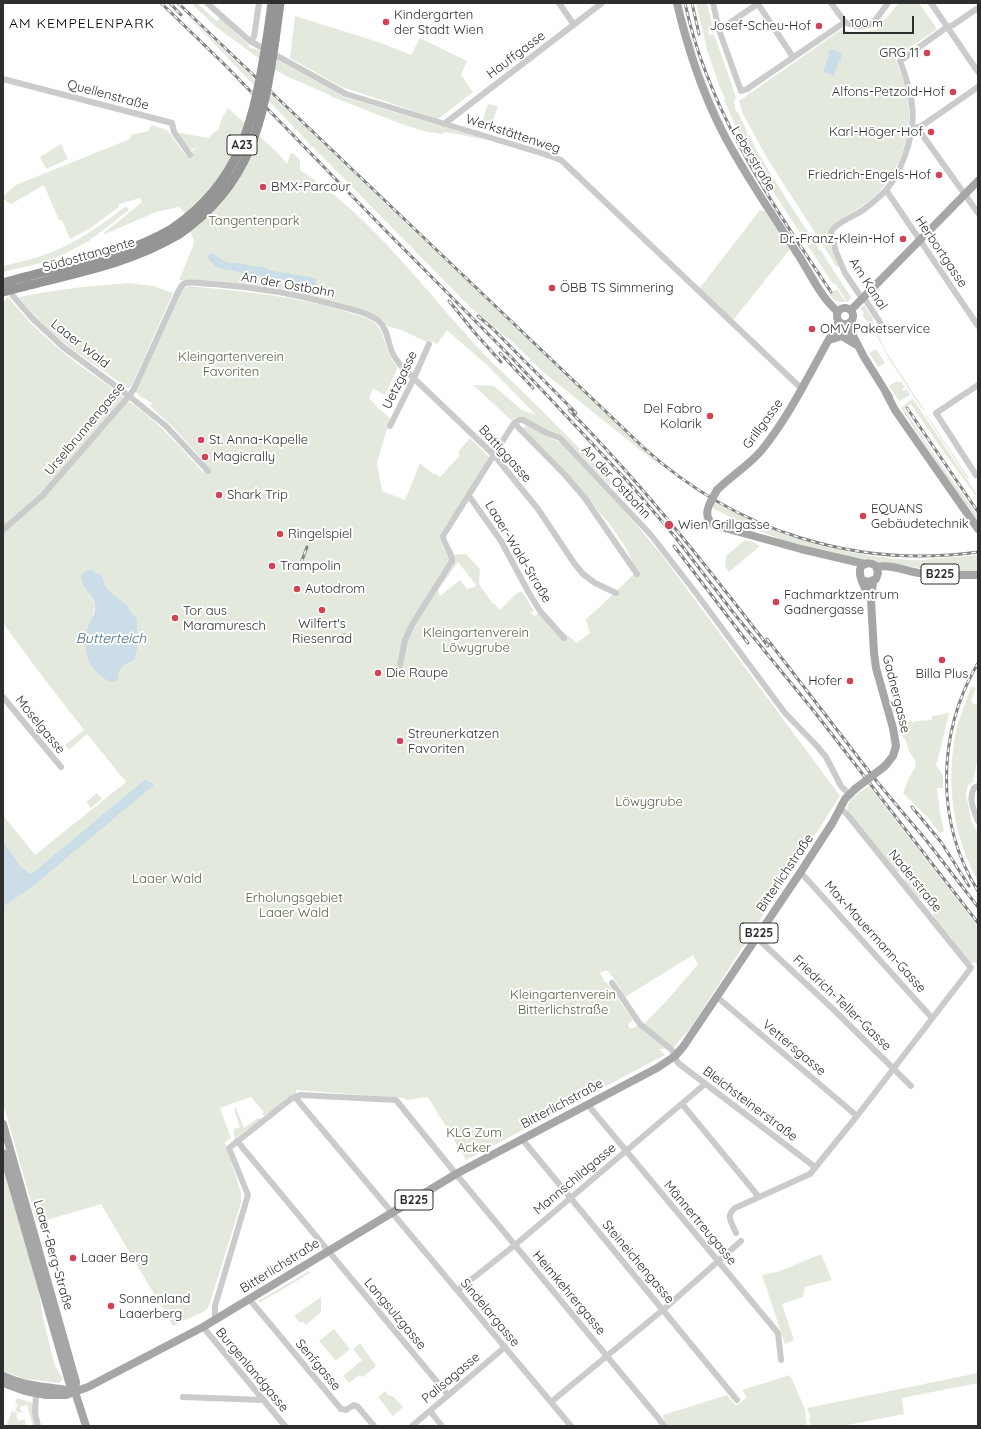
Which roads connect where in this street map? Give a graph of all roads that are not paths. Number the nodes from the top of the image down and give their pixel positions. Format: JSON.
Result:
{"nodes":[{"id":1,"x":207,"y":3,"type":"edge"},
{"id":2,"x":259,"y":3,"type":"edge"},
{"id":3,"x":272,"y":3,"type":"edge"},
{"id":4,"x":280,"y":3,"type":"edge"},
{"id":5,"x":559,"y":3,"type":"edge"},
{"id":6,"x":602,"y":3,"type":"edge"},
{"id":7,"x":677,"y":3,"type":"edge"},
{"id":8,"x":713,"y":3,"type":"edge"},
{"id":9,"x":759,"y":3,"type":"edge"},
{"id":10,"x":831,"y":3,"type":"edge"},
{"id":11,"x":888,"y":3,"type":"edge"},
{"id":12,"x":931,"y":3,"type":"edge"},
{"id":13,"x":978,"y":8,"type":"edge"},
{"id":14,"x":845,"y":22,"type":"junction"},
{"id":15,"x":574,"y":25,"type":"junction"},
{"id":16,"x":947,"y":27,"type":"junction"},
{"id":17,"x":719,"y":30,"type":"junction"},
{"id":18,"x":250,"y":41,"type":"junction"},
{"id":19,"x":793,"y":57,"type":"junction"},
{"id":20,"x":978,"y":72,"type":"edge"},
{"id":21,"x":3,"y":79,"type":"edge"},
{"id":22,"x":978,"y":87,"type":"edge"},
{"id":23,"x":444,"y":124,"type":"junction"},
{"id":24,"x":913,"y":129,"type":"junction"},
{"id":25,"x":190,"y":155,"type":"dead end"},
{"id":26,"x":978,"y":181,"type":"edge"},
{"id":27,"x":886,"y":190,"type":"junction"},
{"id":28,"x":965,"y":194,"type":"junction"},
{"id":29,"x":978,"y":213,"type":"edge"},
{"id":30,"x":176,"y":231,"type":"junction"},
{"id":31,"x":919,"y":240,"type":"junction"},
{"id":32,"x":3,"y":282,"type":"edge"},
{"id":33,"x":184,"y":284,"type":"joint"},
{"id":34,"x":3,"y":292,"type":"edge"},
{"id":35,"x":12,"y":296,"type":"dead end"},
{"id":36,"x":863,"y":298,"type":"junction"},
{"id":37,"x":851,"y":310,"type":"junction"},
{"id":38,"x":838,"y":312,"type":"junction"},
{"id":39,"x":843,"y":323,"type":"junction"},
{"id":40,"x":383,"y":326,"type":"joint"},
{"id":41,"x":978,"y":326,"type":"edge"},
{"id":42,"x":885,"y":330,"type":"dead end"},
{"id":43,"x":829,"y":340,"type":"junction"},
{"id":44,"x":429,"y":344,"type":"dead end"},
{"id":45,"x":856,"y":345,"type":"junction"},
{"id":46,"x":414,"y":378,"type":"junction"},
{"id":47,"x":978,"y":386,"type":"edge"},
{"id":48,"x":802,"y":389,"type":"junction"},
{"id":49,"x":130,"y":396,"type":"junction"},
{"id":50,"x":514,"y":423,"type":"junction"},
{"id":51,"x":390,"y":426,"type":"dead end"},
{"id":52,"x":494,"y":455,"type":"junction"},
{"id":53,"x":208,"y":471,"type":"dead end"},
{"id":54,"x":976,"y":475,"type":"dead end"},
{"id":55,"x":469,"y":496,"type":"junction"},
{"id":56,"x":978,"y":529,"type":"edge"},
{"id":57,"x":3,"y":530,"type":"edge"},
{"id":58,"x":846,"y":560,"type":"junction"},
{"id":59,"x":865,"y":564,"type":"junction"},
{"id":60,"x":859,"y":571,"type":"junction"},
{"id":61,"x":877,"y":571,"type":"junction"},
{"id":62,"x":637,"y":574,"type":"dead end"},
{"id":63,"x":978,"y":575,"type":"edge"},
{"id":64,"x":862,"y":580,"type":"junction"},
{"id":65,"x":873,"y":582,"type":"junction"},
{"id":66,"x":616,"y":593,"type":"dead end"},
{"id":67,"x":871,"y":600,"type":"junction"},
{"id":68,"x":564,"y":638,"type":"dead end"},
{"id":69,"x":399,"y":670,"type":"dead end"},
{"id":70,"x":3,"y":697,"type":"edge"},
{"id":71,"x":61,"y":768,"type":"dead end"},
{"id":72,"x":977,"y":786,"type":"edge"},
{"id":73,"x":852,"y":791,"type":"junction"},
{"id":74,"x":841,"y":809,"type":"junction"},
{"id":75,"x":978,"y":821,"type":"edge"},
{"id":76,"x":800,"y":873,"type":"junction"},
{"id":77,"x":756,"y":937,"type":"junction"},
{"id":78,"x":612,"y":983,"type":"dead end"},
{"id":79,"x":717,"y":997,"type":"junction"},
{"id":80,"x":932,"y":1018,"type":"junction"},
{"id":81,"x":675,"y":1056,"type":"junction"},
{"id":82,"x":894,"y":1068,"type":"junction"},
{"id":83,"x":705,"y":1084,"type":"junction"},
{"id":84,"x":911,"y":1086,"type":"dead end"},
{"id":85,"x":296,"y":1097,"type":"junction"},
{"id":86,"x":588,"y":1104,"type":"junction"},
{"id":87,"x":682,"y":1104,"type":"junction"},
{"id":88,"x":857,"y":1116,"type":"junction"},
{"id":89,"x":3,"y":1124,"type":"edge"},
{"id":90,"x":522,"y":1139,"type":"junction"},
{"id":91,"x":237,"y":1142,"type":"junction"},
{"id":92,"x":625,"y":1151,"type":"junction"},
{"id":93,"x":3,"y":1153,"type":"edge"},
{"id":94,"x":815,"y":1167,"type":"junction"},
{"id":95,"x":456,"y":1174,"type":"junction"},
{"id":96,"x":570,"y":1197,"type":"junction"},
{"id":97,"x":759,"y":1197,"type":"junction"},
{"id":98,"x":393,"y":1213,"type":"junction"},
{"id":99,"x":736,"y":1232,"type":"dead end"},
{"id":100,"x":741,"y":1241,"type":"dead end"},
{"id":101,"x":515,"y":1245,"type":"junction"},
{"id":102,"x":326,"y":1249,"type":"junction"},
{"id":103,"x":718,"y":1261,"type":"junction"},
{"id":104,"x":458,"y":1290,"type":"junction"},
{"id":105,"x":250,"y":1300,"type":"junction"},
{"id":106,"x":664,"y":1309,"type":"junction"},
{"id":107,"x":215,"y":1320,"type":"junction"},
{"id":108,"x":203,"y":1327,"type":"junction"},
{"id":109,"x":505,"y":1348,"type":"junction"},
{"id":110,"x":607,"y":1357,"type":"junction"},
{"id":111,"x":781,"y":1360,"type":"dead end"},
{"id":112,"x":3,"y":1376,"type":"edge"},
{"id":113,"x":3,"y":1383,"type":"edge"},
{"id":114,"x":75,"y":1392,"type":"junction"},
{"id":115,"x":36,"y":1394,"type":"junction"},
{"id":116,"x":448,"y":1395,"type":"junction"},
{"id":117,"x":183,"y":1397,"type":"dead end"},
{"id":118,"x":263,"y":1400,"type":"junction"},
{"id":119,"x":737,"y":1400,"type":"dead end"},
{"id":120,"x":551,"y":1402,"type":"junction"},
{"id":121,"x":430,"y":1411,"type":"junction"},
{"id":122,"x":38,"y":1426,"type":"edge"},
{"id":123,"x":86,"y":1426,"type":"edge"},
{"id":124,"x":285,"y":1426,"type":"edge"},
{"id":125,"x":374,"y":1426,"type":"edge"},
{"id":126,"x":412,"y":1426,"type":"edge"},
{"id":127,"x":442,"y":1426,"type":"edge"},
{"id":128,"x":571,"y":1426,"type":"edge"},
{"id":129,"x":664,"y":1426,"type":"edge"}],
"edges":[{"from":1,"to":18,"type":"street","name":"Werkstättenweg"},
{"from":2,"to":18,"type":"street"},
{"from":3,"to":30,"type":"highway","number":"A23","bridge":true},
{"from":4,"to":30,"type":"highway","number":"A23","bridge":true},
{"from":5,"to":15,"type":"street"},
{"from":6,"to":15,"type":"street","name":"Hauffgasse"},
{"from":7,"to":38,"type":"main road","name":"Leberstraße"},
{"from":8,"to":17,"type":"street"},
{"from":9,"to":17,"type":"street"},
{"from":9,"to":19,"type":"street"},
{"from":10,"to":14,"type":"street"},
{"from":11,"to":14,"type":"street"},
{"from":12,"to":16,"type":"street"},
{"from":13,"to":16,"type":"street"},
{"from":14,"to":19,"type":"street"},
{"from":15,"to":23,"type":"street","name":"Hauffgasse"},
{"from":16,"to":20,"type":"street"},
{"from":16,"to":24,"type":"street"},
{"from":17,"to":19,"type":"street"},
{"from":18,"to":23,"type":"street","name":"Werkstättenweg"},
{"from":21,"to":25,"type":"street","name":"Quellenstraße"},
{"from":22,"to":24,"type":"street"},
{"from":23,"to":48,"type":"street","name":"Werkstättenweg"},
{"from":24,"to":27,"type":"street"},
{"from":24,"to":28,"type":"street"},
{"from":26,"to":28,"type":"main road","name":"Grillgasse"},
{"from":27,"to":31,"type":"street","name":"Herbortgasse"},
{"from":27,"to":36,"type":"street","name":"Am Kanal"},
{"from":28,"to":29,"type":"street"},
{"from":28,"to":31,"type":"main road","name":"Grillgasse"},
{"from":30,"to":32,"type":"highway","name":"Südosttangente","number":"A23"},
{"from":30,"to":34,"type":"highway","name":"Südosttangente","number":"A23"},
{"from":31,"to":36,"type":"main road","name":"Grillgasse"},
{"from":31,"to":41,"type":"street","name":"Herbortgasse"},
{"from":33,"to":40,"type":"street","name":"An der Ostbahn"},
{"from":33,"to":49,"type":"street","name":"Urselbrunnengasse"},
{"from":35,"to":49,"type":"street","name":"Laaer Wald"},
{"from":36,"to":37,"type":"main road","name":"Grillgasse"},
{"from":36,"to":42,"type":"street","name":"Am Kanal"},
{"from":37,"to":38,"type":"main road"},
{"from":37,"to":39,"type":"main road","name":"Grillgasse"},
{"from":38,"to":39,"type":"main road"},
{"from":39,"to":43,"type":"main road","name":"Grillgasse"},
{"from":39,"to":45,"type":"main road"},
{"from":40,"to":46,"type":"street","name":"Battiggasse"},
{"from":43,"to":45,"type":"main road"},
{"from":43,"to":48,"type":"main road","name":"Grillgasse"},
{"from":44,"to":46,"type":"street","name":"Uetzgasse"},
{"from":45,"to":56,"type":"main road"},
{"from":46,"to":51,"type":"street","name":"Uetzgasse"},
{"from":46,"to":52,"type":"street","name":"Battiggasse"},
{"from":47,"to":54,"type":"street"},
{"from":48,"to":58,"type":"main road","name":"Grillgasse","bridge":true},
{"from":49,"to":53,"type":"street","name":"Laaer Wald"},
{"from":49,"to":57,"type":"street","name":"Urselbrunnengasse"},
{"from":50,"to":52,"type":"street"},
{"from":50,"to":62,"type":"street"},
{"from":50,"to":73,"type":"street","name":"An der Ostbahn"},
{"from":52,"to":55,"type":"street"},
{"from":52,"to":66,"type":"street","name":"Battiggasse"},
{"from":55,"to":68,"type":"street","name":"Laaer-Wald-Straße"},
{"from":55,"to":69,"type":"street"},
{"from":58,"to":59,"type":"main road"},
{"from":58,"to":60,"type":"main road"},
{"from":59,"to":60,"type":"main road"},
{"from":59,"to":61,"type":"main road","number":"B225"},
{"from":60,"to":64,"type":"main road","number":"B225"},
{"from":61,"to":63,"type":"main road","number":"B225"},
{"from":61,"to":65,"type":"main road","number":"B225"},
{"from":64,"to":65,"type":"main road"},
{"from":64,"to":67,"type":"main road","name":"Gadnergasse","number":"B225"},
{"from":65,"to":67,"type":"main road","name":"Gadnergasse","number":"B225"},
{"from":67,"to":73,"type":"main road","name":"Gadnergasse","number":"B225","bridge":true},
{"from":70,"to":71,"type":"street","name":"Moselgasse"},
{"from":72,"to":75,"type":"street"},
{"from":73,"to":74,"type":"main road","name":"Bitterlichstraße","number":"B225"},
{"from":74,"to":76,"type":"main road","name":"Bitterlichstraße","number":"B225"},
{"from":74,"to":80,"type":"street","name":"Naderstraße"},
{"from":76,"to":77,"type":"main road","name":"Bitterlichstraße","number":"B225"},
{"from":76,"to":80,"type":"street","name":"Max-Mauermann-Gasse"},
{"from":77,"to":79,"type":"main road","name":"Bitterlichstraße","number":"B225"},
{"from":77,"to":82,"type":"street","name":"Friedrich-Teller-Gasse"},
{"from":78,"to":81,"type":"street","name":"Bleichsteinerstraße"},
{"from":79,"to":81,"type":"main road","name":"Bitterlichstraße","number":"B225"},
{"from":79,"to":88,"type":"street","name":"Vettersgasse"},
{"from":80,"to":82,"type":"street"},
{"from":81,"to":83,"type":"street","name":"Bleichsteinerstraße"},
{"from":81,"to":86,"type":"main road","name":"Bitterlichstraße","number":"B225"},
{"from":82,"to":84,"type":"street","name":"Friedrich-Teller-Gasse"},
{"from":82,"to":88,"type":"street"},
{"from":83,"to":87,"type":"street","name":"Mannschildgasse"},
{"from":83,"to":94,"type":"street","name":"Bleichsteinerstraße"},
{"from":85,"to":91,"type":"street"},
{"from":85,"to":95,"type":"street","name":"Heimkehrergasse"},
{"from":85,"to":98,"type":"street","name":"Sindelargasse"},
{"from":86,"to":90,"type":"main road","name":"Bitterlichstraße","number":"B225"},
{"from":86,"to":92,"type":"street","name":"Männertreugasse"},
{"from":87,"to":92,"type":"street","name":"Mannschildgasse"},
{"from":87,"to":97,"type":"street"},
{"from":88,"to":94,"type":"street"},
{"from":89,"to":114,"type":"main road","name":"Laaer-Berg-Straße"},
{"from":90,"to":95,"type":"main road","name":"Bitterlichstraße","number":"B225"},
{"from":90,"to":96,"type":"street","name":"Steineichengasse"},
{"from":91,"to":102,"type":"street","name":"Langsulzgasse"},
{"from":91,"to":107,"type":"street"},
{"from":92,"to":96,"type":"street","name":"Mannschildgasse"},
{"from":92,"to":103,"type":"street","name":"Männertreugasse"},
{"from":93,"to":114,"type":"main road","name":"Laaer-Berg-Straße"},
{"from":94,"to":97,"type":"street"},
{"from":95,"to":98,"type":"main road","name":"Bitterlichstraße","number":"B225"},
{"from":95,"to":101,"type":"street","name":"Heimkehrergasse"},
{"from":96,"to":101,"type":"street","name":"Mannschildgasse"},
{"from":96,"to":106,"type":"street","name":"Steineichengasse"},
{"from":97,"to":99,"type":"street"},
{"from":98,"to":102,"type":"main road","name":"Bitterlichstraße","number":"B225"},
{"from":98,"to":104,"type":"street","name":"Sindelargasse"},
{"from":100,"to":103,"type":"street"},
{"from":101,"to":104,"type":"street","name":"Mannschildgasse"},
{"from":101,"to":110,"type":"street","name":"Heimkehrergasse"},
{"from":102,"to":105,"type":"main road","name":"Bitterlichstraße","number":"B225"},
{"from":102,"to":116,"type":"street","name":"Langsulzgasse"},
{"from":103,"to":106,"type":"street"},
{"from":103,"to":111,"type":"street","name":"Männertreugasse"},
{"from":104,"to":109,"type":"street","name":"Sindelargasse"},
{"from":105,"to":107,"type":"main road","name":"Bitterlichstraße","number":"B225"},
{"from":105,"to":125,"type":"street","name":"Senfgasse"},
{"from":106,"to":110,"type":"street"},
{"from":106,"to":119,"type":"street","name":"Steineichengasse"},
{"from":107,"to":108,"type":"main road","name":"Bitterlichstraße","number":"B225"},
{"from":108,"to":114,"type":"main road","name":"Bitterlichstraße","number":"B225"},
{"from":108,"to":118,"type":"street","name":"Burgenlandgasse"},
{"from":109,"to":116,"type":"street","name":"Palisagasse"},
{"from":109,"to":120,"type":"street","name":"Sindelargasse"},
{"from":110,"to":120,"type":"street"},
{"from":110,"to":129,"type":"street","name":"Heimkehrergasse"},
{"from":112,"to":114,"type":"main road","number":"B225"},
{"from":113,"to":115,"type":"main road","number":"B225"},
{"from":114,"to":115,"type":"main road","number":"B225"},
{"from":114,"to":123,"type":"main road","name":"Laaer-Berg-Straße"},
{"from":115,"to":122,"type":"street"},
{"from":116,"to":121,"type":"street","name":"Palisagasse"},
{"from":117,"to":118,"type":"street"},
{"from":118,"to":124,"type":"street","name":"Burgenlandgasse"},
{"from":120,"to":128,"type":"street","name":"Sindelargasse"},
{"from":121,"to":126,"type":"street","name":"Palisagasse"},
{"from":121,"to":127,"type":"street"}]}
